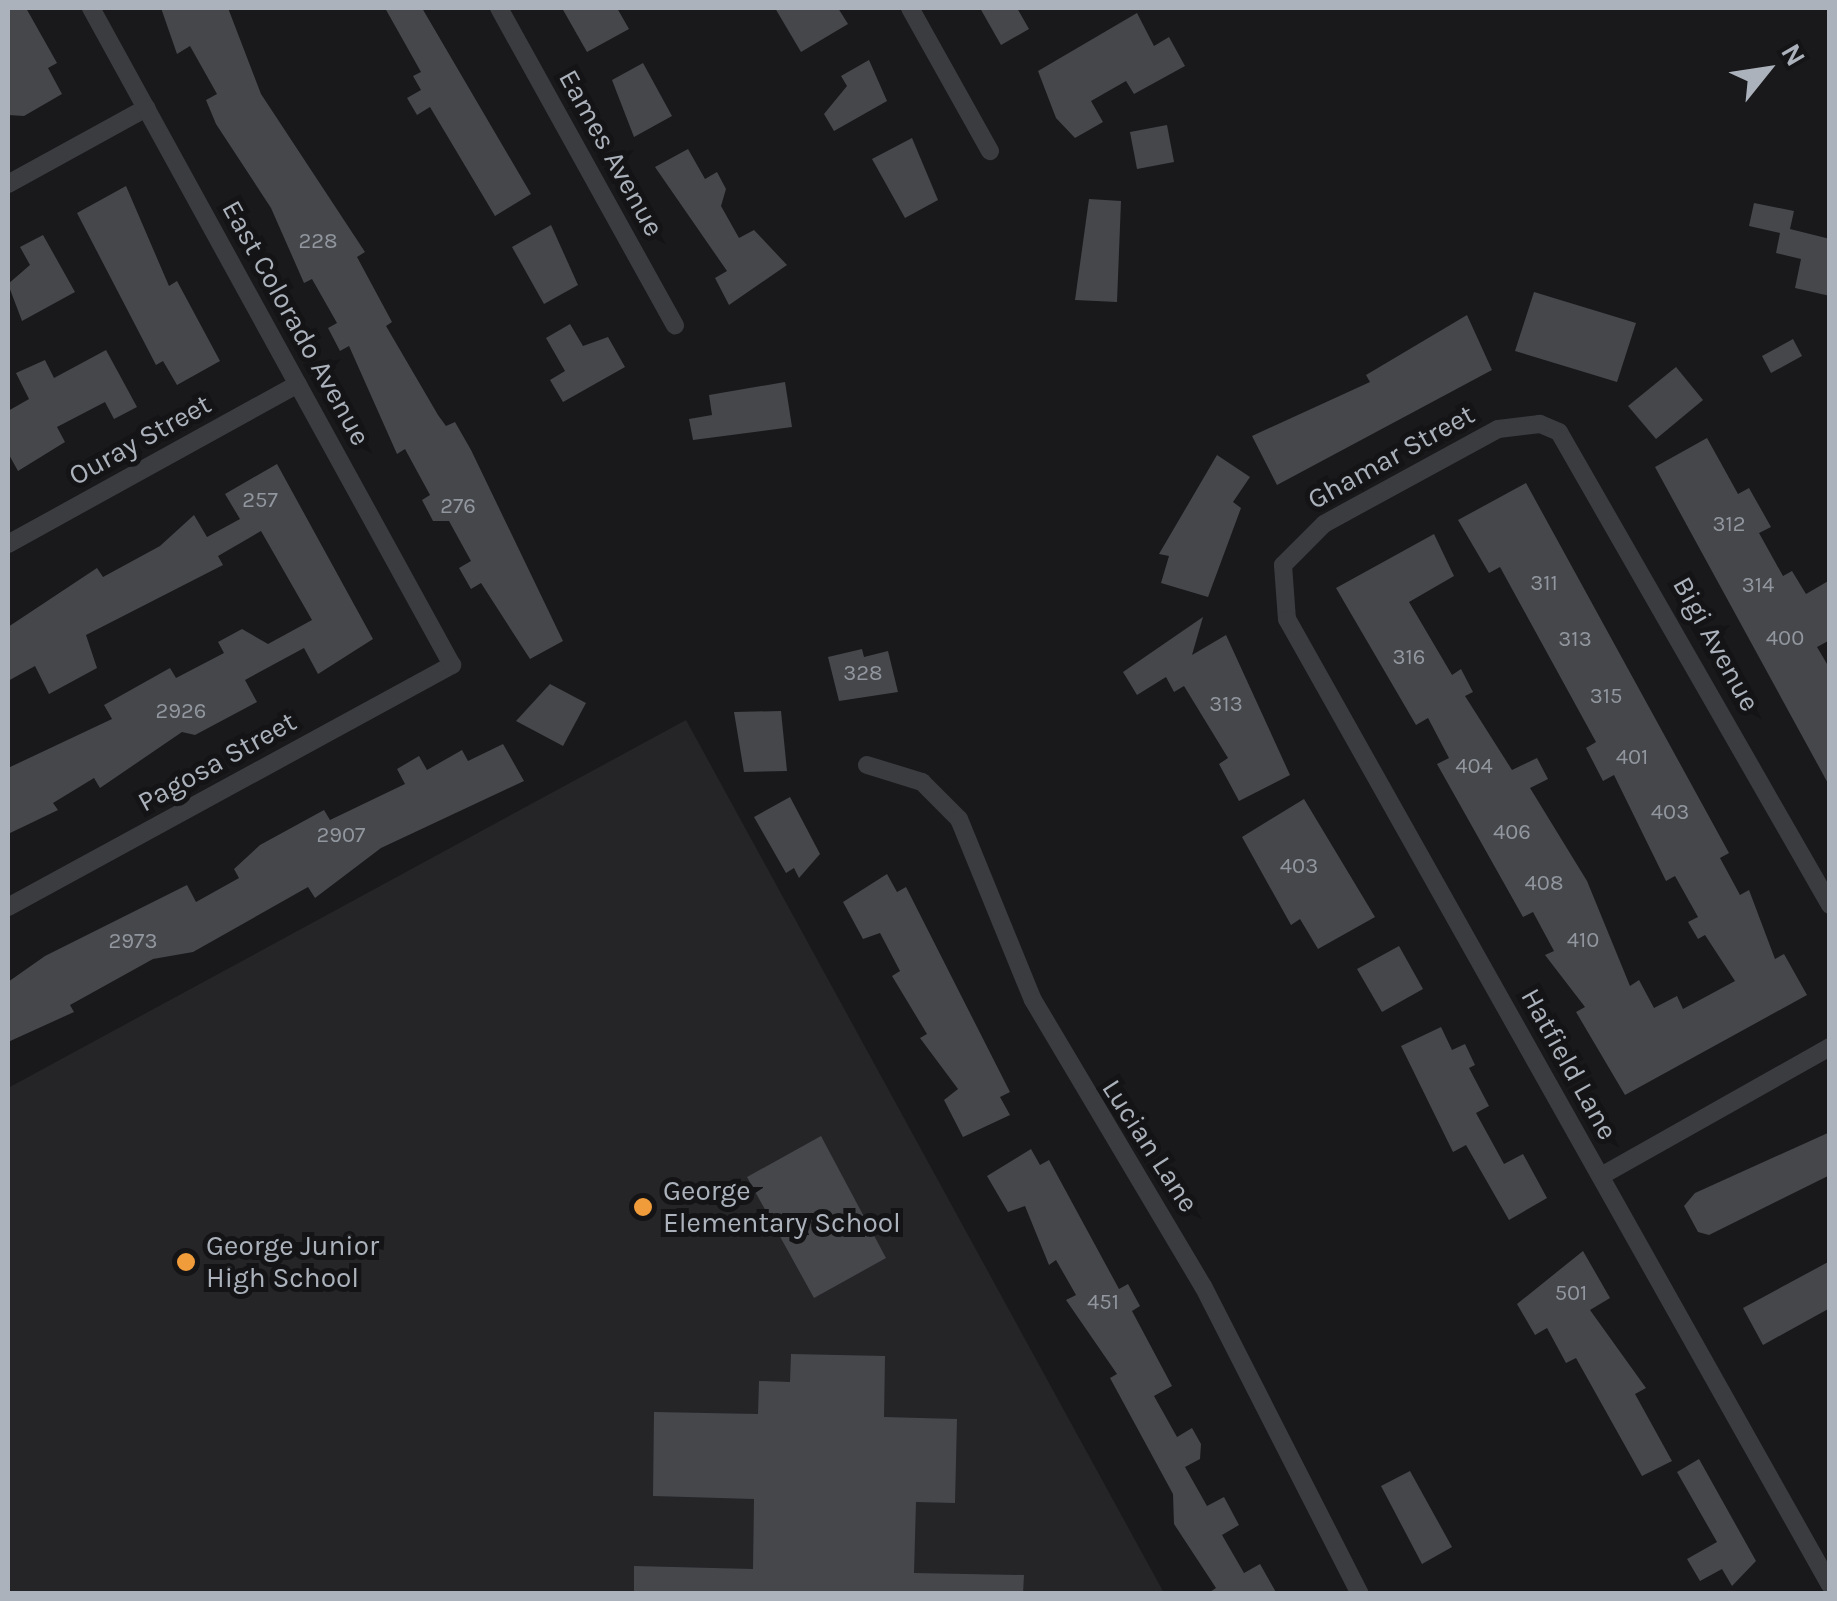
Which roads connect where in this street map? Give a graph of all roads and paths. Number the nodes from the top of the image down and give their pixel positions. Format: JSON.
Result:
{"nodes":[{"id":1,"x":91,"y":8,"type":"edge"},
{"id":2,"x":498,"y":8,"type":"edge"},
{"id":3,"x":910,"y":8,"type":"edge"},
{"id":4,"x":146,"y":108,"type":"junction"},
{"id":5,"x":990,"y":151,"type":"dead end"},
{"id":6,"x":8,"y":184,"type":"edge"},
{"id":7,"x":675,"y":325,"type":"dead end"},
{"id":8,"x":298,"y":384,"type":"junction"},
{"id":9,"x":1540,"y":424,"type":"joint"},
{"id":10,"x":8,"y":544,"type":"edge"},
{"id":11,"x":1283,"y":565,"type":"joint"},
{"id":12,"x":452,"y":664,"type":"joint"},
{"id":13,"x":866,"y":765,"type":"dead end"},
{"id":14,"x":1830,"y":905,"type":"edge"},
{"id":15,"x":8,"y":907,"type":"edge"},
{"id":16,"x":1830,"y":1048,"type":"edge"},
{"id":17,"x":1600,"y":1176,"type":"junction"},
{"id":18,"x":1830,"y":1584,"type":"edge"},
{"id":19,"x":1360,"y":1594,"type":"edge"}],
"edges":[{"from":1,"to":4,"type":"street","name":"East Colorado Avenue"},
{"from":2,"to":7,"type":"street","name":"Eames Avenue"},
{"from":3,"to":5,"type":"street"},
{"from":4,"to":6,"type":"street"},
{"from":4,"to":8,"type":"street","name":"East Colorado Avenue"},
{"from":8,"to":10,"type":"street","name":"Ouray Street"},
{"from":8,"to":12,"type":"street","name":"East Colorado Avenue"},
{"from":9,"to":11,"type":"street","name":"Ghamar Street"},
{"from":9,"to":14,"type":"street","name":"Bigi Avenue"},
{"from":11,"to":17,"type":"street","name":"Hatfield Lane"},
{"from":12,"to":15,"type":"street","name":"Pagosa Street"},
{"from":13,"to":19,"type":"street","name":"Lucian Lane"},
{"from":16,"to":17,"type":"street"},
{"from":17,"to":18,"type":"street","name":"Hatfield Lane"}]}
